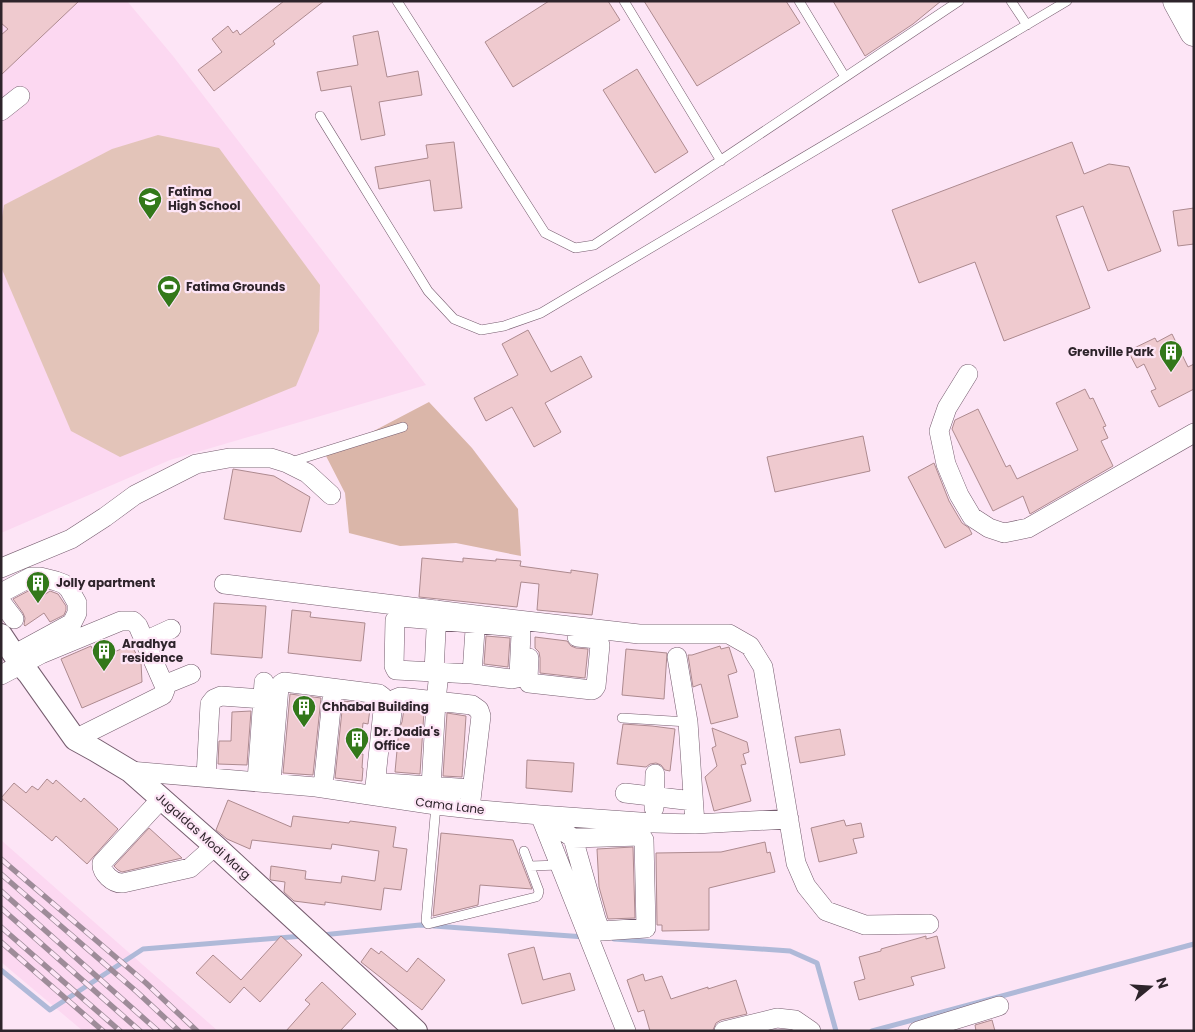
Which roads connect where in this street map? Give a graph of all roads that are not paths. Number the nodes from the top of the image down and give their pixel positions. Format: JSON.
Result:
{"nodes":[{"id":1,"x":397,"y":1,"type":"edge"},
{"id":2,"x":624,"y":1,"type":"edge"},
{"id":3,"x":799,"y":1,"type":"edge"},
{"id":4,"x":958,"y":1,"type":"edge"},
{"id":5,"x":1011,"y":1,"type":"edge"},
{"id":6,"x":1066,"y":1,"type":"edge"},
{"id":7,"x":1177,"y":1,"type":"edge"},
{"id":8,"x":1027,"y":25,"type":"junction"},
{"id":9,"x":1194,"y":32,"type":"edge"},
{"id":10,"x":845,"y":77,"type":"junction"},
{"id":11,"x":20,"y":96,"type":"dead end"},
{"id":12,"x":1,"y":111,"type":"edge"},
{"id":13,"x":320,"y":116,"type":"dead end"},
{"id":14,"x":721,"y":160,"type":"junction"},
{"id":15,"x":968,"y":374,"type":"dead end"},
{"id":16,"x":402,"y":427,"type":"dead end"},
{"id":17,"x":1194,"y":433,"type":"edge"},
{"id":18,"x":287,"y":463,"type":"junction"},
{"id":19,"x":331,"y":495,"type":"dead end"},
{"id":20,"x":1,"y":568,"type":"edge"},
{"id":21,"x":224,"y":584,"type":"dead end"},
{"id":22,"x":1,"y":593,"type":"edge"},
{"id":23,"x":1,"y":602,"type":"edge"},
{"id":24,"x":437,"y":615,"type":"junction"},
{"id":25,"x":476,"y":619,"type":"junction"},
{"id":26,"x":171,"y":629,"type":"dead end"},
{"id":27,"x":145,"y":640,"type":"junction"},
{"id":28,"x":9,"y":643,"type":"edge"},
{"id":29,"x":677,"y":657,"type":"dead end"},
{"id":30,"x":437,"y":672,"type":"junction"},
{"id":31,"x":191,"y":674,"type":"dead end"},
{"id":32,"x":472,"y":674,"type":"junction"},
{"id":33,"x":1,"y":675,"type":"edge"},
{"id":34,"x":164,"y":685,"type":"junction"},
{"id":35,"x":333,"y":689,"type":"junction"},
{"id":36,"x":436,"y":701,"type":"junction"},
{"id":37,"x":622,"y":718,"type":"dead end"},
{"id":38,"x":688,"y":722,"type":"junction"},
{"id":39,"x":75,"y":739,"type":"junction"},
{"id":40,"x":130,"y":771,"type":"junction"},
{"id":41,"x":655,"y":774,"type":"dead end"},
{"id":42,"x":206,"y":777,"type":"junction"},
{"id":43,"x":264,"y":782,"type":"junction"},
{"id":44,"x":323,"y":784,"type":"junction"},
{"id":45,"x":472,"y":789,"type":"junction"},
{"id":46,"x":382,"y":792,"type":"junction"},
{"id":47,"x":625,"y":793,"type":"dead end"},
{"id":48,"x":655,"y":796,"type":"junction"},
{"id":49,"x":162,"y":798,"type":"junction"},
{"id":50,"x":432,"y":798,"type":"junction"},
{"id":51,"x":693,"y":801,"type":"junction"},
{"id":52,"x":470,"y":808,"type":"junction"},
{"id":53,"x":540,"y":815,"type":"junction"},
{"id":54,"x":789,"y":820,"type":"junction"},
{"id":55,"x":654,"y":823,"type":"junction"},
{"id":56,"x":695,"y":824,"type":"junction"},
{"id":57,"x":573,"y":838,"type":"junction"},
{"id":58,"x":216,"y":846,"type":"junction"},
{"id":59,"x":524,"y":851,"type":"dead end"},
{"id":60,"x":560,"y":865,"type":"junction"},
{"id":61,"x":530,"y":866,"type":"junction"},
{"id":62,"x":929,"y":924,"type":"dead end"},
{"id":63,"x":999,"y":1006,"type":"dead end"},
{"id":64,"x":416,"y":1031,"type":"edge"},
{"id":65,"x":626,"y":1031,"type":"edge"},
{"id":66,"x":724,"y":1031,"type":"edge"},
{"id":67,"x":811,"y":1031,"type":"edge"},
{"id":68,"x":918,"y":1031,"type":"edge"}],
"edges":[{"from":1,"to":14,"type":"lane"},
{"from":2,"to":14,"type":"lane"},
{"from":3,"to":10,"type":"lane"},
{"from":4,"to":10,"type":"lane"},
{"from":5,"to":8,"type":"lane"},
{"from":6,"to":8,"type":"lane"},
{"from":7,"to":9,"type":"main road"},
{"from":8,"to":13,"type":"lane"},
{"from":10,"to":14,"type":"lane"},
{"from":11,"to":12,"type":"street"},
{"from":15,"to":17,"type":"street"},
{"from":16,"to":18,"type":"lane"},
{"from":18,"to":19,"type":"street"},
{"from":18,"to":20,"type":"street"},
{"from":21,"to":24,"type":"street"},
{"from":22,"to":28,"type":"street"},
{"from":23,"to":28,"type":"street"},
{"from":24,"to":25,"type":"street"},
{"from":24,"to":30,"type":"street"},
{"from":24,"to":30,"type":"street"},
{"from":25,"to":32,"type":"street"},
{"from":25,"to":32,"type":"street"},
{"from":25,"to":54,"type":"street"},
{"from":26,"to":27,"type":"street"},
{"from":27,"to":28,"type":"street"},
{"from":27,"to":34,"type":"street"},
{"from":28,"to":33,"type":"street"},
{"from":28,"to":39,"type":"street","name":"Jugaldas Modi Marg"},
{"from":29,"to":38,"type":"street"},
{"from":30,"to":32,"type":"street"},
{"from":30,"to":36,"type":"street"},
{"from":31,"to":34,"type":"street"},
{"from":34,"to":39,"type":"street"},
{"from":35,"to":43,"type":"street"},
{"from":35,"to":44,"type":"street"},
{"from":35,"to":46,"type":"street"},
{"from":36,"to":45,"type":"street"},
{"from":36,"to":46,"type":"street"},
{"from":36,"to":50,"type":"street"},
{"from":37,"to":38,"type":"lane"},
{"from":38,"to":51,"type":"street"},
{"from":39,"to":40,"type":"street","name":"Jugaldas Modi Marg"},
{"from":40,"to":42,"type":"street","name":"Cama Lane"},
{"from":40,"to":49,"type":"street","name":"Jugaldas Modi Marg"},
{"from":41,"to":48,"type":"street"},
{"from":42,"to":43,"type":"street","name":"Cama Lane"},
{"from":42,"to":43,"type":"street"},
{"from":43,"to":44,"type":"street","name":"Cama Lane"},
{"from":44,"to":46,"type":"street","name":"Cama Lane"},
{"from":45,"to":50,"type":"street"},
{"from":45,"to":52,"type":"street"},
{"from":46,"to":50,"type":"street","name":"Cama Lane"},
{"from":47,"to":48,"type":"street"},
{"from":48,"to":51,"type":"street"},
{"from":48,"to":55,"type":"street"},
{"from":49,"to":58,"type":"street","name":"Jugaldas Modi Marg"},
{"from":49,"to":58,"type":"street"},
{"from":50,"to":52,"type":"street","name":"Cama Lane"},
{"from":50,"to":61,"type":"lane"},
{"from":51,"to":56,"type":"street"},
{"from":52,"to":53,"type":"street","name":"Cama Lane"},
{"from":53,"to":55,"type":"street","name":"Cama Lane"},
{"from":53,"to":57,"type":"street"},
{"from":53,"to":60,"type":"street"},
{"from":54,"to":56,"type":"street","name":"Cama Lane"},
{"from":54,"to":62,"type":"street"},
{"from":55,"to":56,"type":"street","name":"Cama Lane"},
{"from":57,"to":57,"type":"street"},
{"from":58,"to":64,"type":"street","name":"Jugaldas Modi Marg"},
{"from":59,"to":61,"type":"lane"},
{"from":60,"to":61,"type":"lane"},
{"from":60,"to":65,"type":"street"},
{"from":63,"to":68,"type":"street"},
{"from":66,"to":67,"type":"street"}]}
